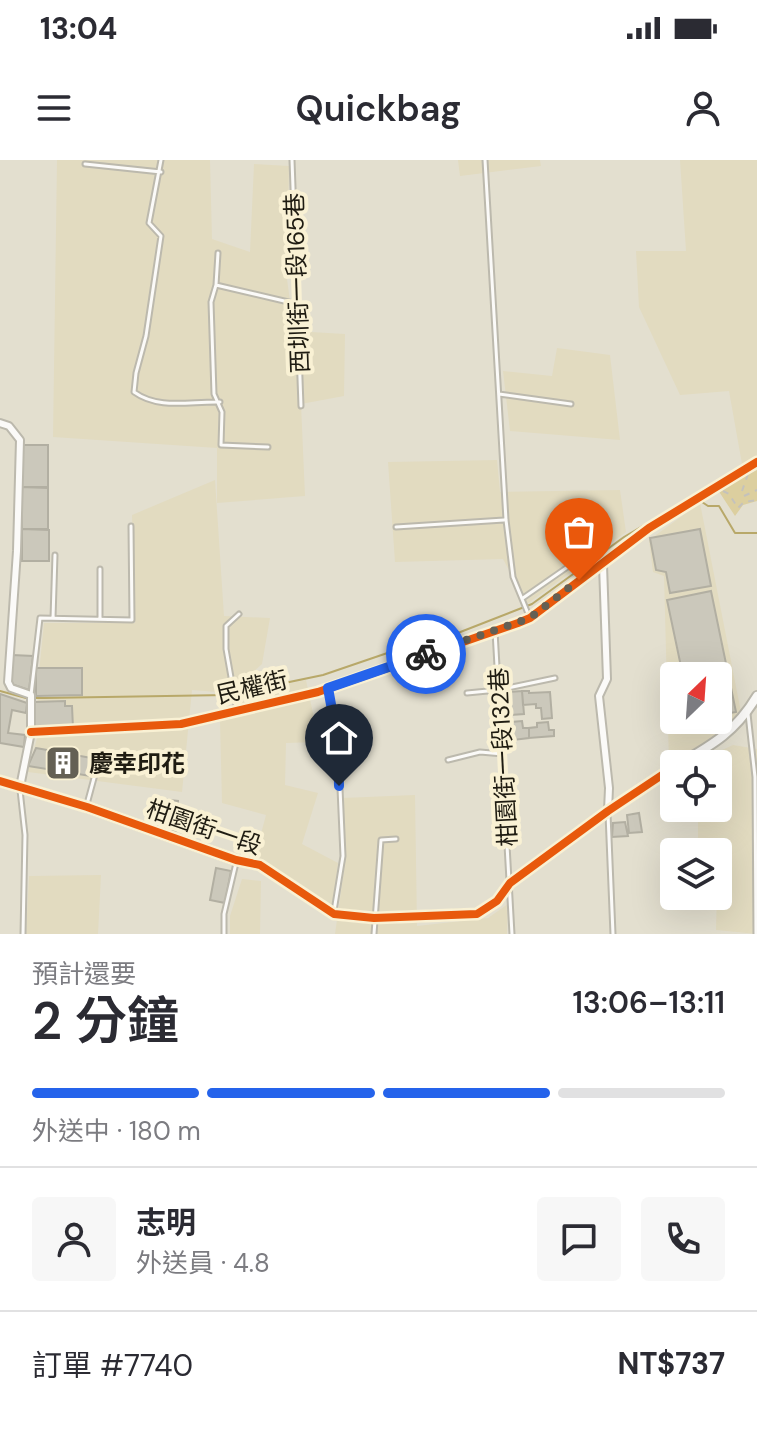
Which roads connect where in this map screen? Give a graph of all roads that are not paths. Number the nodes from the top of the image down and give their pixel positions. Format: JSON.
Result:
{"nodes":[{"id":1,"x":161,"y":160,"type":"edge"},
{"id":2,"x":292,"y":160,"type":"edge"},
{"id":3,"x":485,"y":160,"type":"edge"},
{"id":4,"x":85,"y":164,"type":"dead end"},
{"id":5,"x":161,"y":172,"type":"junction"},
{"id":6,"x":218,"y":253,"type":"dead end"},
{"id":7,"x":216,"y":285,"type":"junction"},
{"id":8,"x":297,"y":304,"type":"junction"},
{"id":9,"x":499,"y":394,"type":"junction"},
{"id":10,"x":220,"y":402,"type":"junction"},
{"id":11,"x":571,"y":404,"type":"dead end"},
{"id":12,"x":301,"y":406,"type":"dead end"},
{"id":13,"x":0,"y":423,"type":"edge"},
{"id":14,"x":268,"y":447,"type":"dead end"},
{"id":15,"x":757,"y":462,"type":"edge"},
{"id":16,"x":506,"y":520,"type":"junction"},
{"id":17,"x":131,"y":526,"type":"dead end"},
{"id":18,"x":396,"y":527,"type":"dead end"},
{"id":19,"x":55,"y":555,"type":"dead end"},
{"id":20,"x":603,"y":564,"type":"junction"},
{"id":21,"x":569,"y":566,"type":"dead end"},
{"id":22,"x":100,"y":569,"type":"dead end"},
{"id":23,"x":522,"y":598,"type":"junction"},
{"id":24,"x":239,"y":614,"type":"dead end"},
{"id":25,"x":53,"y":618,"type":"junction"},
{"id":26,"x":530,"y":618,"type":"junction"},
{"id":27,"x":100,"y":619,"type":"junction"},
{"id":28,"x":495,"y":631,"type":"junction"},
{"id":29,"x":555,"y":678,"type":"dead end"},
{"id":30,"x":328,"y":688,"type":"junction"},
{"id":31,"x":498,"y":690,"type":"junction"},
{"id":32,"x":467,"y":693,"type":"dead end"},
{"id":33,"x":31,"y":695,"type":"junction"},
{"id":34,"x":757,"y":696,"type":"edge"},
{"id":35,"x":237,"y":711,"type":"junction"},
{"id":36,"x":748,"y":711,"type":"junction"},
{"id":37,"x":31,"y":732,"type":"junction"},
{"id":38,"x":704,"y":750,"type":"edge"},
{"id":39,"x":504,"y":754,"type":"junction"},
{"id":40,"x":448,"y":760,"type":"dead end"},
{"id":41,"x":97,"y":767,"type":"dead end"},
{"id":42,"x":660,"y":776,"type":"edge"},
{"id":43,"x":0,"y":781,"type":"edge"},
{"id":44,"x":20,"y":787,"type":"junction"},
{"id":45,"x":87,"y":807,"type":"junction"},
{"id":46,"x":608,"y":811,"type":"junction"},
{"id":47,"x":396,"y":839,"type":"dead end"},
{"id":48,"x":756,"y":839,"type":"edge"},
{"id":49,"x":236,"y":860,"type":"junction"},
{"id":50,"x":510,"y":883,"type":"junction"},
{"id":51,"x":334,"y":914,"type":"junction"},
{"id":52,"x":374,"y":918,"type":"junction"},
{"id":53,"x":23,"y":934,"type":"edge"},
{"id":54,"x":224,"y":934,"type":"edge"},
{"id":55,"x":374,"y":934,"type":"edge"},
{"id":56,"x":512,"y":934,"type":"edge"},
{"id":57,"x":613,"y":934,"type":"edge"},
{"id":58,"x":756,"y":934,"type":"edge"}],
"edges":[{"from":1,"to":5,"type":"lane"},
{"from":2,"to":8,"type":"lane","name":"西圳街一段165巷"},
{"from":3,"to":9,"type":"lane"},
{"from":4,"to":5,"type":"lane"},
{"from":5,"to":10,"type":"lane"},
{"from":6,"to":7,"type":"lane"},
{"from":7,"to":8,"type":"lane"},
{"from":7,"to":10,"type":"lane"},
{"from":8,"to":12,"type":"lane","name":"西圳街一段165巷"},
{"from":9,"to":11,"type":"lane"},
{"from":9,"to":16,"type":"lane"},
{"from":10,"to":14,"type":"lane"},
{"from":13,"to":33,"type":"street"},
{"from":15,"to":20,"type":"street","name":"民權街"},
{"from":16,"to":18,"type":"lane"},
{"from":16,"to":23,"type":"lane"},
{"from":17,"to":27,"type":"lane"},
{"from":19,"to":25,"type":"lane"},
{"from":20,"to":26,"type":"street","name":"民權街"},
{"from":20,"to":46,"type":"street"},
{"from":21,"to":23,"type":"lane"},
{"from":22,"to":27,"type":"lane"},
{"from":23,"to":26,"type":"lane"},
{"from":24,"to":35,"type":"lane"},
{"from":25,"to":27,"type":"lane"},
{"from":25,"to":33,"type":"lane"},
{"from":26,"to":28,"type":"street","name":"民權街"},
{"from":28,"to":30,"type":"street","name":"民權街"},
{"from":28,"to":31,"type":"lane","name":"柑園街一段132巷"},
{"from":29,"to":31,"type":"lane"},
{"from":30,"to":35,"type":"street","name":"民權街"},
{"from":30,"to":51,"type":"lane"},
{"from":31,"to":32,"type":"lane"},
{"from":31,"to":39,"type":"lane","name":"柑園街一段132巷"},
{"from":33,"to":37,"type":"street"},
{"from":34,"to":36,"type":"street"},
{"from":35,"to":37,"type":"street","name":"民權街"},
{"from":36,"to":38,"type":"street"},
{"from":36,"to":48,"type":"lane"},
{"from":37,"to":44,"type":"street"},
{"from":39,"to":40,"type":"lane"},
{"from":39,"to":50,"type":"lane","name":"柑園街一段132巷"},
{"from":41,"to":45,"type":"lane"},
{"from":42,"to":46,"type":"street","name":"柑園街一段"},
{"from":43,"to":44,"type":"street","name":"柑園街一段"},
{"from":44,"to":45,"type":"street","name":"柑園街一段"},
{"from":44,"to":53,"type":"lane"},
{"from":45,"to":49,"type":"street","name":"柑園街一段"},
{"from":46,"to":50,"type":"street","name":"柑園街一段"},
{"from":46,"to":57,"type":"lane"},
{"from":47,"to":52,"type":"lane"},
{"from":48,"to":58,"type":"lane"},
{"from":49,"to":51,"type":"street","name":"柑園街一段"},
{"from":49,"to":54,"type":"lane"},
{"from":50,"to":52,"type":"street","name":"柑園街一段"},
{"from":50,"to":56,"type":"lane","name":"柑園街一段132巷"},
{"from":51,"to":52,"type":"street","name":"柑園街一段"},
{"from":52,"to":55,"type":"lane"}]}
